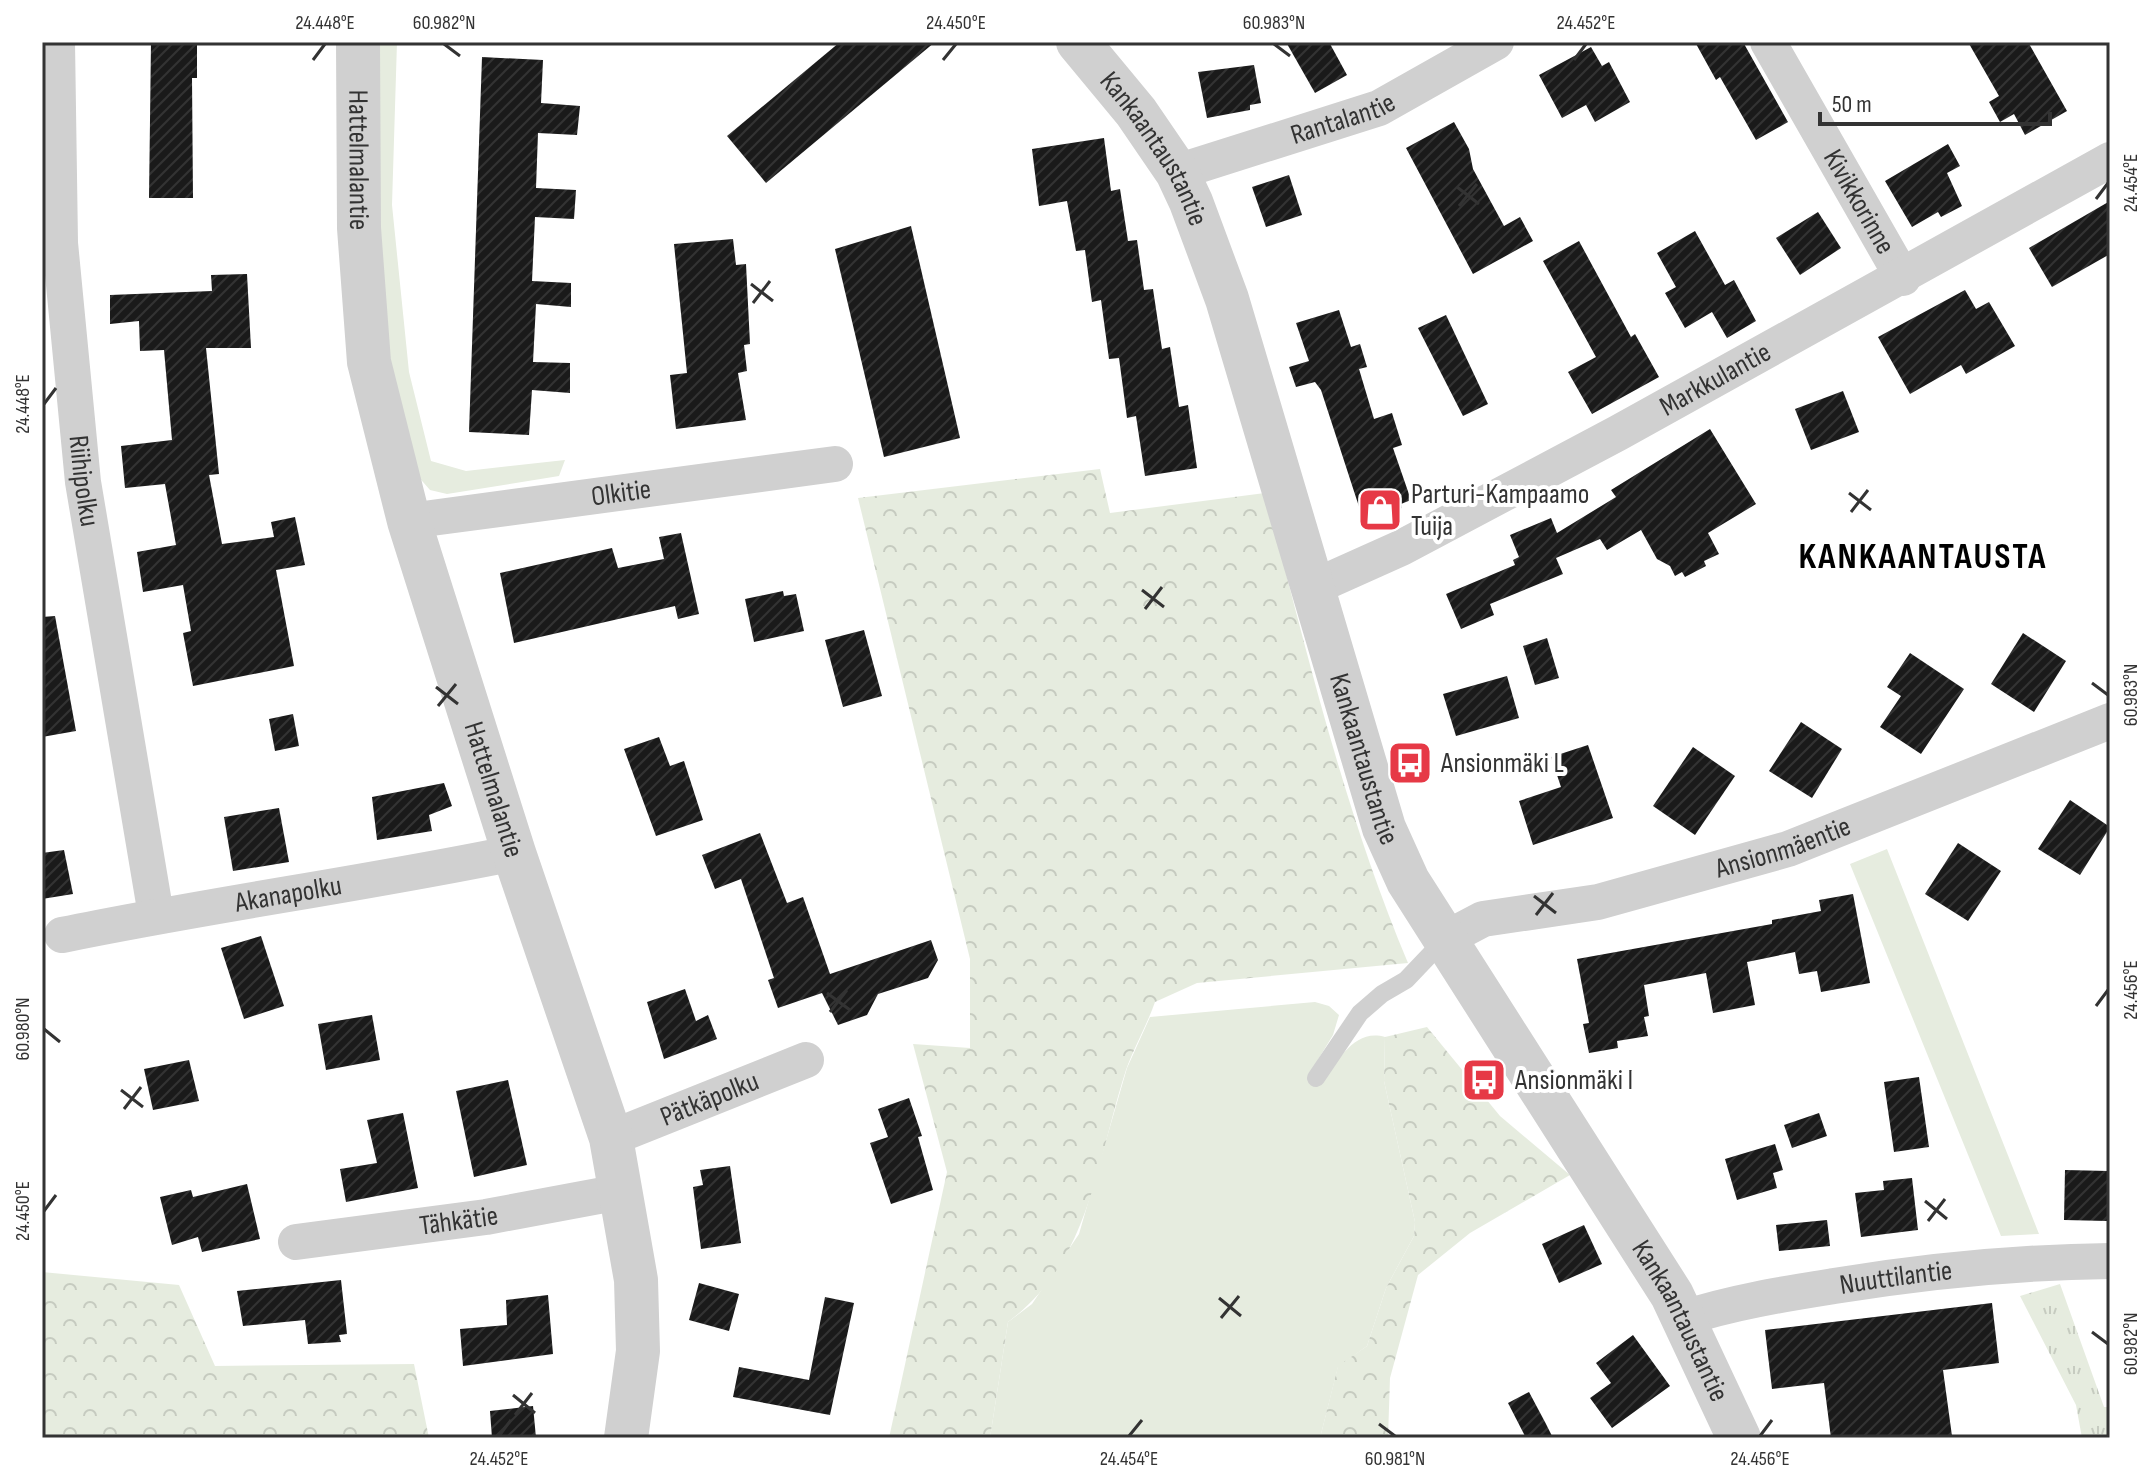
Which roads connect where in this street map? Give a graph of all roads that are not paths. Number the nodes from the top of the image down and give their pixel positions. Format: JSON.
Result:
{"nodes":[{"id":1,"x":57,"y":42,"type":"edge"},
{"id":2,"x":358,"y":42,"type":"edge"},
{"id":3,"x":1078,"y":42,"type":"edge"},
{"id":4,"x":1496,"y":42,"type":"edge"},
{"id":5,"x":1768,"y":42,"type":"edge"},
{"id":6,"x":2110,"y":160,"type":"edge"},
{"id":7,"x":1177,"y":172,"type":"junction"},
{"id":8,"x":1903,"y":278,"type":"junction"},
{"id":9,"x":835,"y":464,"type":"dead end"},
{"id":10,"x":409,"y":521,"type":"junction"},
{"id":11,"x":1314,"y":587,"type":"junction"},
{"id":12,"x":2110,"y":721,"type":"edge"},
{"id":13,"x":514,"y":853,"type":"junction"},
{"id":14,"x":156,"y":915,"type":"junction"},
{"id":15,"x":62,"y":935,"type":"dead end"},
{"id":16,"x":1445,"y":939,"type":"junction"},
{"id":17,"x":806,"y":1060,"type":"dead end"},
{"id":18,"x":1316,"y":1078,"type":"dead end"},
{"id":19,"x":611,"y":1138,"type":"junction"},
{"id":20,"x":620,"y":1192,"type":"junction"},
{"id":21,"x":296,"y":1242,"type":"dead end"},
{"id":22,"x":2110,"y":1261,"type":"edge"},
{"id":23,"x":1684,"y":1318,"type":"junction"},
{"id":24,"x":626,"y":1438,"type":"edge"},
{"id":25,"x":1739,"y":1438,"type":"edge"}],
"edges":[{"from":1,"to":14,"type":"street","name":"Riihipolku"},
{"from":2,"to":10,"type":"street","name":"Hattelmalantie"},
{"from":3,"to":7,"type":"street","name":"Kankaantaustantie"},
{"from":4,"to":7,"type":"street","name":"Rantalantie"},
{"from":5,"to":8,"type":"street","name":"Kivikkorinne"},
{"from":6,"to":8,"type":"street","name":"Markkulantie"},
{"from":7,"to":11,"type":"street","name":"Kankaantaustantie"},
{"from":8,"to":11,"type":"street","name":"Markkulantie"},
{"from":9,"to":10,"type":"street","name":"Olkitie"},
{"from":10,"to":13,"type":"street","name":"Hattelmalantie"},
{"from":11,"to":16,"type":"street","name":"Kankaantaustantie"},
{"from":12,"to":16,"type":"street","name":"Ansionmäentie"},
{"from":13,"to":14,"type":"street","name":"Akanapolku"},
{"from":13,"to":19,"type":"street","name":"Hattelmalantie"},
{"from":14,"to":15,"type":"street","name":"Akanapolku"},
{"from":16,"to":18,"type":"lane"},
{"from":16,"to":23,"type":"street","name":"Kankaantaustantie"},
{"from":17,"to":19,"type":"street","name":"Pätkäpolku"},
{"from":19,"to":20,"type":"street","name":"Hattelmalantie"},
{"from":20,"to":21,"type":"street","name":"Tähkätie"},
{"from":20,"to":24,"type":"street","name":"Hattelmalantie"},
{"from":22,"to":23,"type":"street","name":"Nuuttilantie"},
{"from":23,"to":25,"type":"street","name":"Kankaantaustantie"}]}
